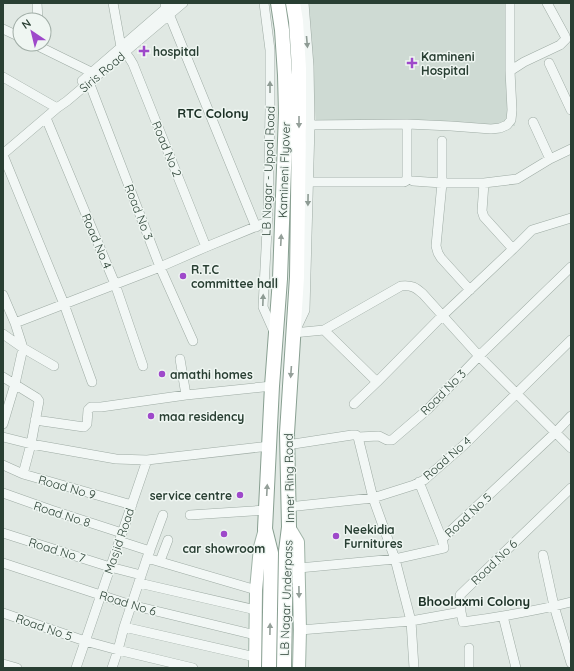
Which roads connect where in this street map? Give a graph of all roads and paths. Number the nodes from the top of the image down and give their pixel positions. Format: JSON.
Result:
{"nodes":[{"id":1,"x":113,"y":3,"type":"edge"},
{"id":2,"x":183,"y":3,"type":"edge"},
{"id":3,"x":264,"y":3,"type":"edge"},
{"id":4,"x":278,"y":3,"type":"edge"},
{"id":5,"x":293,"y":3,"type":"edge"},
{"id":6,"x":304,"y":3,"type":"edge"},
{"id":7,"x":510,"y":3,"type":"edge"},
{"id":8,"x":547,"y":3,"type":"edge"},
{"id":9,"x":168,"y":7,"type":"edge"},
{"id":10,"x":3,"y":29,"type":"edge"},
{"id":11,"x":12,"y":34,"type":"edge"},
{"id":12,"x":123,"y":50,"type":"junction"},
{"id":13,"x":52,"y":52,"type":"edge"},
{"id":14,"x":550,"y":63,"type":"dead end"},
{"id":15,"x":510,"y":71,"type":"junction"},
{"id":16,"x":92,"y":72,"type":"junction"},
{"id":17,"x":3,"y":77,"type":"edge"},
{"id":18,"x":89,"y":82,"type":"junction"},
{"id":19,"x":57,"y":108,"type":"junction"},
{"id":20,"x":571,"y":110,"type":"edge"},
{"id":21,"x":46,"y":118,"type":"junction"},
{"id":22,"x":533,"y":122,"type":"dead end"},
{"id":23,"x":407,"y":124,"type":"junction"},
{"id":24,"x":310,"y":125,"type":"junction"},
{"id":25,"x":442,"y":141,"type":"dead end"},
{"id":26,"x":571,"y":149,"type":"edge"},
{"id":27,"x":4,"y":151,"type":"edge"},
{"id":28,"x":550,"y":159,"type":"junction"},
{"id":29,"x":413,"y":181,"type":"dead end"},
{"id":30,"x":308,"y":182,"type":"junction"},
{"id":31,"x":442,"y":183,"type":"junction"},
{"id":32,"x":484,"y":183,"type":"junction"},
{"id":33,"x":571,"y":218,"type":"edge"},
{"id":34,"x":267,"y":222,"type":"junction"},
{"id":35,"x":256,"y":227,"type":"junction"},
{"id":36,"x":206,"y":247,"type":"junction"},
{"id":37,"x":513,"y":249,"type":"junction"},
{"id":38,"x":160,"y":267,"type":"junction"},
{"id":39,"x":571,"y":268,"type":"edge"},
{"id":40,"x":115,"y":284,"type":"junction"},
{"id":41,"x":470,"y":290,"type":"junction"},
{"id":42,"x":3,"y":295,"type":"edge"},
{"id":43,"x":64,"y":304,"type":"junction"},
{"id":44,"x":442,"y":316,"type":"junction"},
{"id":45,"x":15,"y":323,"type":"junction"},
{"id":46,"x":324,"y":330,"type":"junction"},
{"id":47,"x":293,"y":333,"type":"junction"},
{"id":48,"x":3,"y":334,"type":"edge"},
{"id":49,"x":276,"y":337,"type":"junction"},
{"id":50,"x":571,"y":340,"type":"edge"},
{"id":51,"x":193,"y":341,"type":"dead end"},
{"id":52,"x":23,"y":348,"type":"junction"},
{"id":53,"x":479,"y":356,"type":"junction"},
{"id":54,"x":180,"y":360,"type":"dead end"},
{"id":55,"x":54,"y":366,"type":"dead end"},
{"id":56,"x":143,"y":366,"type":"dead end"},
{"id":57,"x":3,"y":377,"type":"edge"},
{"id":58,"x":92,"y":382,"type":"dead end"},
{"id":59,"x":377,"y":382,"type":"junction"},
{"id":60,"x":15,"y":384,"type":"junction"},
{"id":61,"x":272,"y":391,"type":"junction"},
{"id":62,"x":516,"y":393,"type":"junction"},
{"id":63,"x":186,"y":395,"type":"junction"},
{"id":64,"x":289,"y":396,"type":"junction"},
{"id":65,"x":354,"y":404,"type":"dead end"},
{"id":66,"x":571,"y":416,"type":"edge"},
{"id":67,"x":35,"y":420,"type":"junction"},
{"id":68,"x":3,"y":424,"type":"edge"},
{"id":69,"x":555,"y":433,"type":"junction"},
{"id":70,"x":3,"y":437,"type":"edge"},
{"id":71,"x":358,"y":437,"type":"junction"},
{"id":72,"x":287,"y":439,"type":"junction"},
{"id":73,"x":270,"y":440,"type":"junction"},
{"id":74,"x":31,"y":444,"type":"junction"},
{"id":75,"x":571,"y":448,"type":"edge"},
{"id":76,"x":147,"y":460,"type":"junction"},
{"id":77,"x":3,"y":465,"type":"edge"},
{"id":78,"x":23,"y":474,"type":"junction"},
{"id":79,"x":419,"y":482,"type":"junction"},
{"id":80,"x":571,"y":488,"type":"edge"},
{"id":81,"x":3,"y":494,"type":"edge"},
{"id":82,"x":374,"y":498,"type":"junction"},
{"id":83,"x":132,"y":505,"type":"junction"},
{"id":84,"x":288,"y":507,"type":"junction"},
{"id":85,"x":266,"y":510,"type":"junction"},
{"id":86,"x":190,"y":515,"type":"dead end"},
{"id":87,"x":163,"y":516,"type":"dead end"},
{"id":88,"x":289,"y":527,"type":"junction"},
{"id":89,"x":265,"y":528,"type":"junction"},
{"id":90,"x":3,"y":533,"type":"edge"},
{"id":91,"x":121,"y":537,"type":"junction"},
{"id":92,"x":442,"y":539,"type":"junction"},
{"id":93,"x":168,"y":540,"type":"dead end"},
{"id":94,"x":149,"y":554,"type":"junction"},
{"id":95,"x":543,"y":555,"type":"dead end"},
{"id":96,"x":395,"y":559,"type":"junction"},
{"id":97,"x":160,"y":561,"type":"junction"},
{"id":98,"x":3,"y":563,"type":"edge"},
{"id":99,"x":110,"y":567,"type":"junction"},
{"id":100,"x":299,"y":568,"type":"junction"},
{"id":101,"x":140,"y":579,"type":"junction"},
{"id":102,"x":256,"y":590,"type":"junction"},
{"id":103,"x":101,"y":595,"type":"junction"},
{"id":104,"x":571,"y":602,"type":"edge"},
{"id":105,"x":131,"y":606,"type":"junction"},
{"id":106,"x":554,"y":606,"type":"junction"},
{"id":107,"x":256,"y":610,"type":"junction"},
{"id":108,"x":461,"y":612,"type":"junction"},
{"id":109,"x":3,"y":613,"type":"edge"},
{"id":110,"x":503,"y":616,"type":"junction"},
{"id":111,"x":411,"y":621,"type":"junction"},
{"id":112,"x":124,"y":627,"type":"junction"},
{"id":113,"x":300,"y":630,"type":"junction"},
{"id":114,"x":255,"y":635,"type":"junction"},
{"id":115,"x":85,"y":641,"type":"junction"},
{"id":116,"x":469,"y":648,"type":"dead end"},
{"id":117,"x":118,"y":650,"type":"junction"},
{"id":118,"x":255,"y":662,"type":"edge"},
{"id":119,"x":571,"y":663,"type":"edge"},
{"id":120,"x":3,"y":664,"type":"edge"},
{"id":121,"x":17,"y":668,"type":"edge"},
{"id":122,"x":76,"y":668,"type":"edge"},
{"id":123,"x":112,"y":668,"type":"edge"},
{"id":124,"x":193,"y":668,"type":"edge"},
{"id":125,"x":269,"y":668,"type":"edge"},
{"id":126,"x":284,"y":668,"type":"edge"},
{"id":127,"x":300,"y":668,"type":"edge"},
{"id":128,"x":414,"y":668,"type":"edge"},
{"id":129,"x":469,"y":668,"type":"edge"},
{"id":130,"x":516,"y":668,"type":"edge"}],
"edges":[{"from":1,"to":12,"type":"street","name":"Road No 2"},
{"from":2,"to":9,"type":"street","name":"Siris Road"},
{"from":34,"to":3,"type":"street","name":"LB Nagar - Uppal Road","one_way":true},
{"from":49,"to":4,"type":"highway","name":"Kamineni Flyover","one_way":true},
{"from":5,"to":47,"type":"highway","name":"Kamineni Flyover","one_way":true},
{"from":6,"to":24,"type":"street","one_way":true},
{"from":7,"to":15,"type":"street"},
{"from":8,"to":15,"type":"street"},
{"from":9,"to":12,"type":"street","name":"Siris Road"},
{"from":9,"to":35,"type":"street"},
{"from":10,"to":11,"type":"street"},
{"from":12,"to":16,"type":"street","name":"Siris Road"},
{"from":12,"to":18,"type":"street","name":"Siris Road"},
{"from":12,"to":36,"type":"street","name":"Road No 2"},
{"from":13,"to":16,"type":"street"},
{"from":14,"to":20,"type":"street"},
{"from":15,"to":23,"type":"street"},
{"from":16,"to":19,"type":"street","name":"Siris Road"},
{"from":17,"to":19,"type":"street"},
{"from":18,"to":19,"type":"street","name":"Siris Road"},
{"from":18,"to":38,"type":"street","name":"Road No 3"},
{"from":19,"to":21,"type":"street","name":"Siris Road"},
{"from":21,"to":27,"type":"street","name":"Siris Road"},
{"from":21,"to":40,"type":"street","name":"Road No 4"},
{"from":22,"to":28,"type":"street"},
{"from":23,"to":24,"type":"street"},
{"from":23,"to":30,"type":"street"},
{"from":24,"to":30,"type":"street"},
{"from":25,"to":31,"type":"street"},
{"from":26,"to":28,"type":"street"},
{"from":27,"to":43,"type":"street"},
{"from":28,"to":32,"type":"street"},
{"from":29,"to":31,"type":"street"},
{"from":30,"to":47,"type":"street","one_way":true},
{"from":31,"to":32,"type":"street"},
{"from":31,"to":41,"type":"street"},
{"from":32,"to":37,"type":"street"},
{"from":33,"to":37,"type":"street"},
{"from":34,"to":35,"type":"street"},
{"from":49,"to":34,"type":"street","name":"LB Nagar - Uppal Road","one_way":true},
{"from":35,"to":36,"type":"street"},
{"from":36,"to":38,"type":"street"},
{"from":37,"to":41,"type":"street"},
{"from":38,"to":40,"type":"street"},
{"from":38,"to":51,"type":"street","name":"Road No 3"},
{"from":39,"to":53,"type":"street","name":"Road No 3"},
{"from":40,"to":43,"type":"street"},
{"from":40,"to":56,"type":"street","name":"Road No 4"},
{"from":41,"to":44,"type":"street"},
{"from":42,"to":45,"type":"street"},
{"from":43,"to":45,"type":"street"},
{"from":43,"to":58,"type":"street"},
{"from":44,"to":46,"type":"street"},
{"from":44,"to":53,"type":"street"},
{"from":44,"to":59,"type":"street"},
{"from":45,"to":52,"type":"street"},
{"from":46,"to":47,"type":"street"},
{"from":46,"to":59,"type":"street"},
{"from":47,"to":64,"type":"highway","name":"Inner Ring Road","one_way":true},
{"from":48,"to":52,"type":"street"},
{"from":49,"to":61,"type":"highway","name":"Inner Ring Road"},
{"from":50,"to":62,"type":"street","name":"Road No 4"},
{"from":52,"to":55,"type":"street"},
{"from":52,"to":60,"type":"street"},
{"from":53,"to":62,"type":"street"},
{"from":53,"to":71,"type":"street","name":"Road No 3"},
{"from":54,"to":63,"type":"street"},
{"from":57,"to":60,"type":"street"},
{"from":59,"to":65,"type":"street"},
{"from":60,"to":67,"type":"street"},
{"from":60,"to":68,"type":"street"},
{"from":61,"to":63,"type":"street"},
{"from":61,"to":64,"type":"highway"},
{"from":61,"to":73,"type":"highway","name":"Inner Ring Road"},
{"from":62,"to":69,"type":"street"},
{"from":62,"to":79,"type":"street","name":"Road No 4"},
{"from":63,"to":67,"type":"street"},
{"from":64,"to":72,"type":"highway","name":"Inner Ring Road"},
{"from":66,"to":69,"type":"street","name":"Road No 5"},
{"from":67,"to":74,"type":"street"},
{"from":69,"to":75,"type":"street"},
{"from":69,"to":92,"type":"street","name":"Road No 5"},
{"from":70,"to":74,"type":"street"},
{"from":71,"to":72,"type":"street","name":"Road No 3"},
{"from":71,"to":82,"type":"street"},
{"from":72,"to":73,"type":"highway"},
{"from":72,"to":84,"type":"highway","name":"Inner Ring Road"},
{"from":73,"to":76,"type":"street"},
{"from":85,"to":73,"type":"highway","name":"Inner Ring Road","one_way":true},
{"from":74,"to":76,"type":"street"},
{"from":74,"to":78,"type":"street"},
{"from":76,"to":83,"type":"street","name":"Masjid Road"},
{"from":77,"to":78,"type":"street","name":"Road No 9"},
{"from":78,"to":83,"type":"street","name":"Road No 9"},
{"from":79,"to":82,"type":"street","name":"Road No 4"},
{"from":79,"to":92,"type":"street"},
{"from":80,"to":108,"type":"street","name":"Road No 6"},
{"from":81,"to":91,"type":"street","name":"Road No 8"},
{"from":82,"to":84,"type":"street","name":"Road No 4"},
{"from":82,"to":96,"type":"street"},
{"from":83,"to":91,"type":"street","name":"Masjid Road"},
{"from":84,"to":88,"type":"highway","name":"Inner Ring Road"},
{"from":85,"to":86,"type":"street"},
{"from":85,"to":89,"type":"highway","name":"Inner Ring Road"},
{"from":87,"to":94,"type":"street"},
{"from":88,"to":100,"type":"main road","name":"Inner Ring Road"},
{"from":88,"to":126,"type":"highway","name":"LB Nagar Underpass"},
{"from":89,"to":102,"type":"main road","name":"Inner Ring Road"},
{"from":125,"to":89,"type":"highway","name":"LB Nagar Underpass","one_way":true},
{"from":90,"to":99,"type":"street","name":"Road No 7"},
{"from":91,"to":94,"type":"street","name":"Road No 8"},
{"from":91,"to":99,"type":"street","name":"Masjid Road"},
{"from":92,"to":96,"type":"street","name":"Road No 5"},
{"from":93,"to":97,"type":"street"},
{"from":94,"to":97,"type":"street","name":"Road No 8"},
{"from":94,"to":101,"type":"street"},
{"from":95,"to":106,"type":"street"},
{"from":96,"to":100,"type":"street","name":"Road No 5"},
{"from":96,"to":111,"type":"street"},
{"from":97,"to":102,"type":"street","name":"Road No 8"},
{"from":98,"to":103,"type":"street","name":"Road No 6"},
{"from":99,"to":101,"type":"street","name":"Road No 7"},
{"from":99,"to":103,"type":"street","name":"Masjid Road"},
{"from":100,"to":113,"type":"main road","name":"Inner Ring Road","one_way":true},
{"from":101,"to":105,"type":"street"},
{"from":101,"to":107,"type":"street","name":"Road No 7"},
{"from":102,"to":107,"type":"main road","name":"Inner Ring Road"},
{"from":103,"to":105,"type":"street","name":"Road No 6"},
{"from":103,"to":115,"type":"street","name":"Masjid Road"},
{"from":104,"to":106,"type":"street"},
{"from":105,"to":112,"type":"street"},
{"from":105,"to":114,"type":"street","name":"Road No 6"},
{"from":106,"to":110,"type":"street"},
{"from":106,"to":119,"type":"street"},
{"from":107,"to":114,"type":"main road","name":"Inner Ring Road"},
{"from":108,"to":110,"type":"street"},
{"from":108,"to":111,"type":"street"},
{"from":109,"to":115,"type":"street","name":"Road No 5"},
{"from":110,"to":130,"type":"street"},
{"from":111,"to":113,"type":"street"},
{"from":111,"to":128,"type":"street"},
{"from":112,"to":117,"type":"street"},
{"from":112,"to":118,"type":"street"},
{"from":113,"to":127,"type":"main road","name":"Inner Ring Road"},
{"from":114,"to":118,"type":"main road","name":"Inner Ring Road"},
{"from":115,"to":117,"type":"street","name":"Road No 5"},
{"from":115,"to":122,"type":"street","name":"Masjid Road"},
{"from":116,"to":129,"type":"street"},
{"from":117,"to":123,"type":"street"},
{"from":117,"to":124,"type":"street","name":"Road No 5"},
{"from":120,"to":121,"type":"street"}]}
